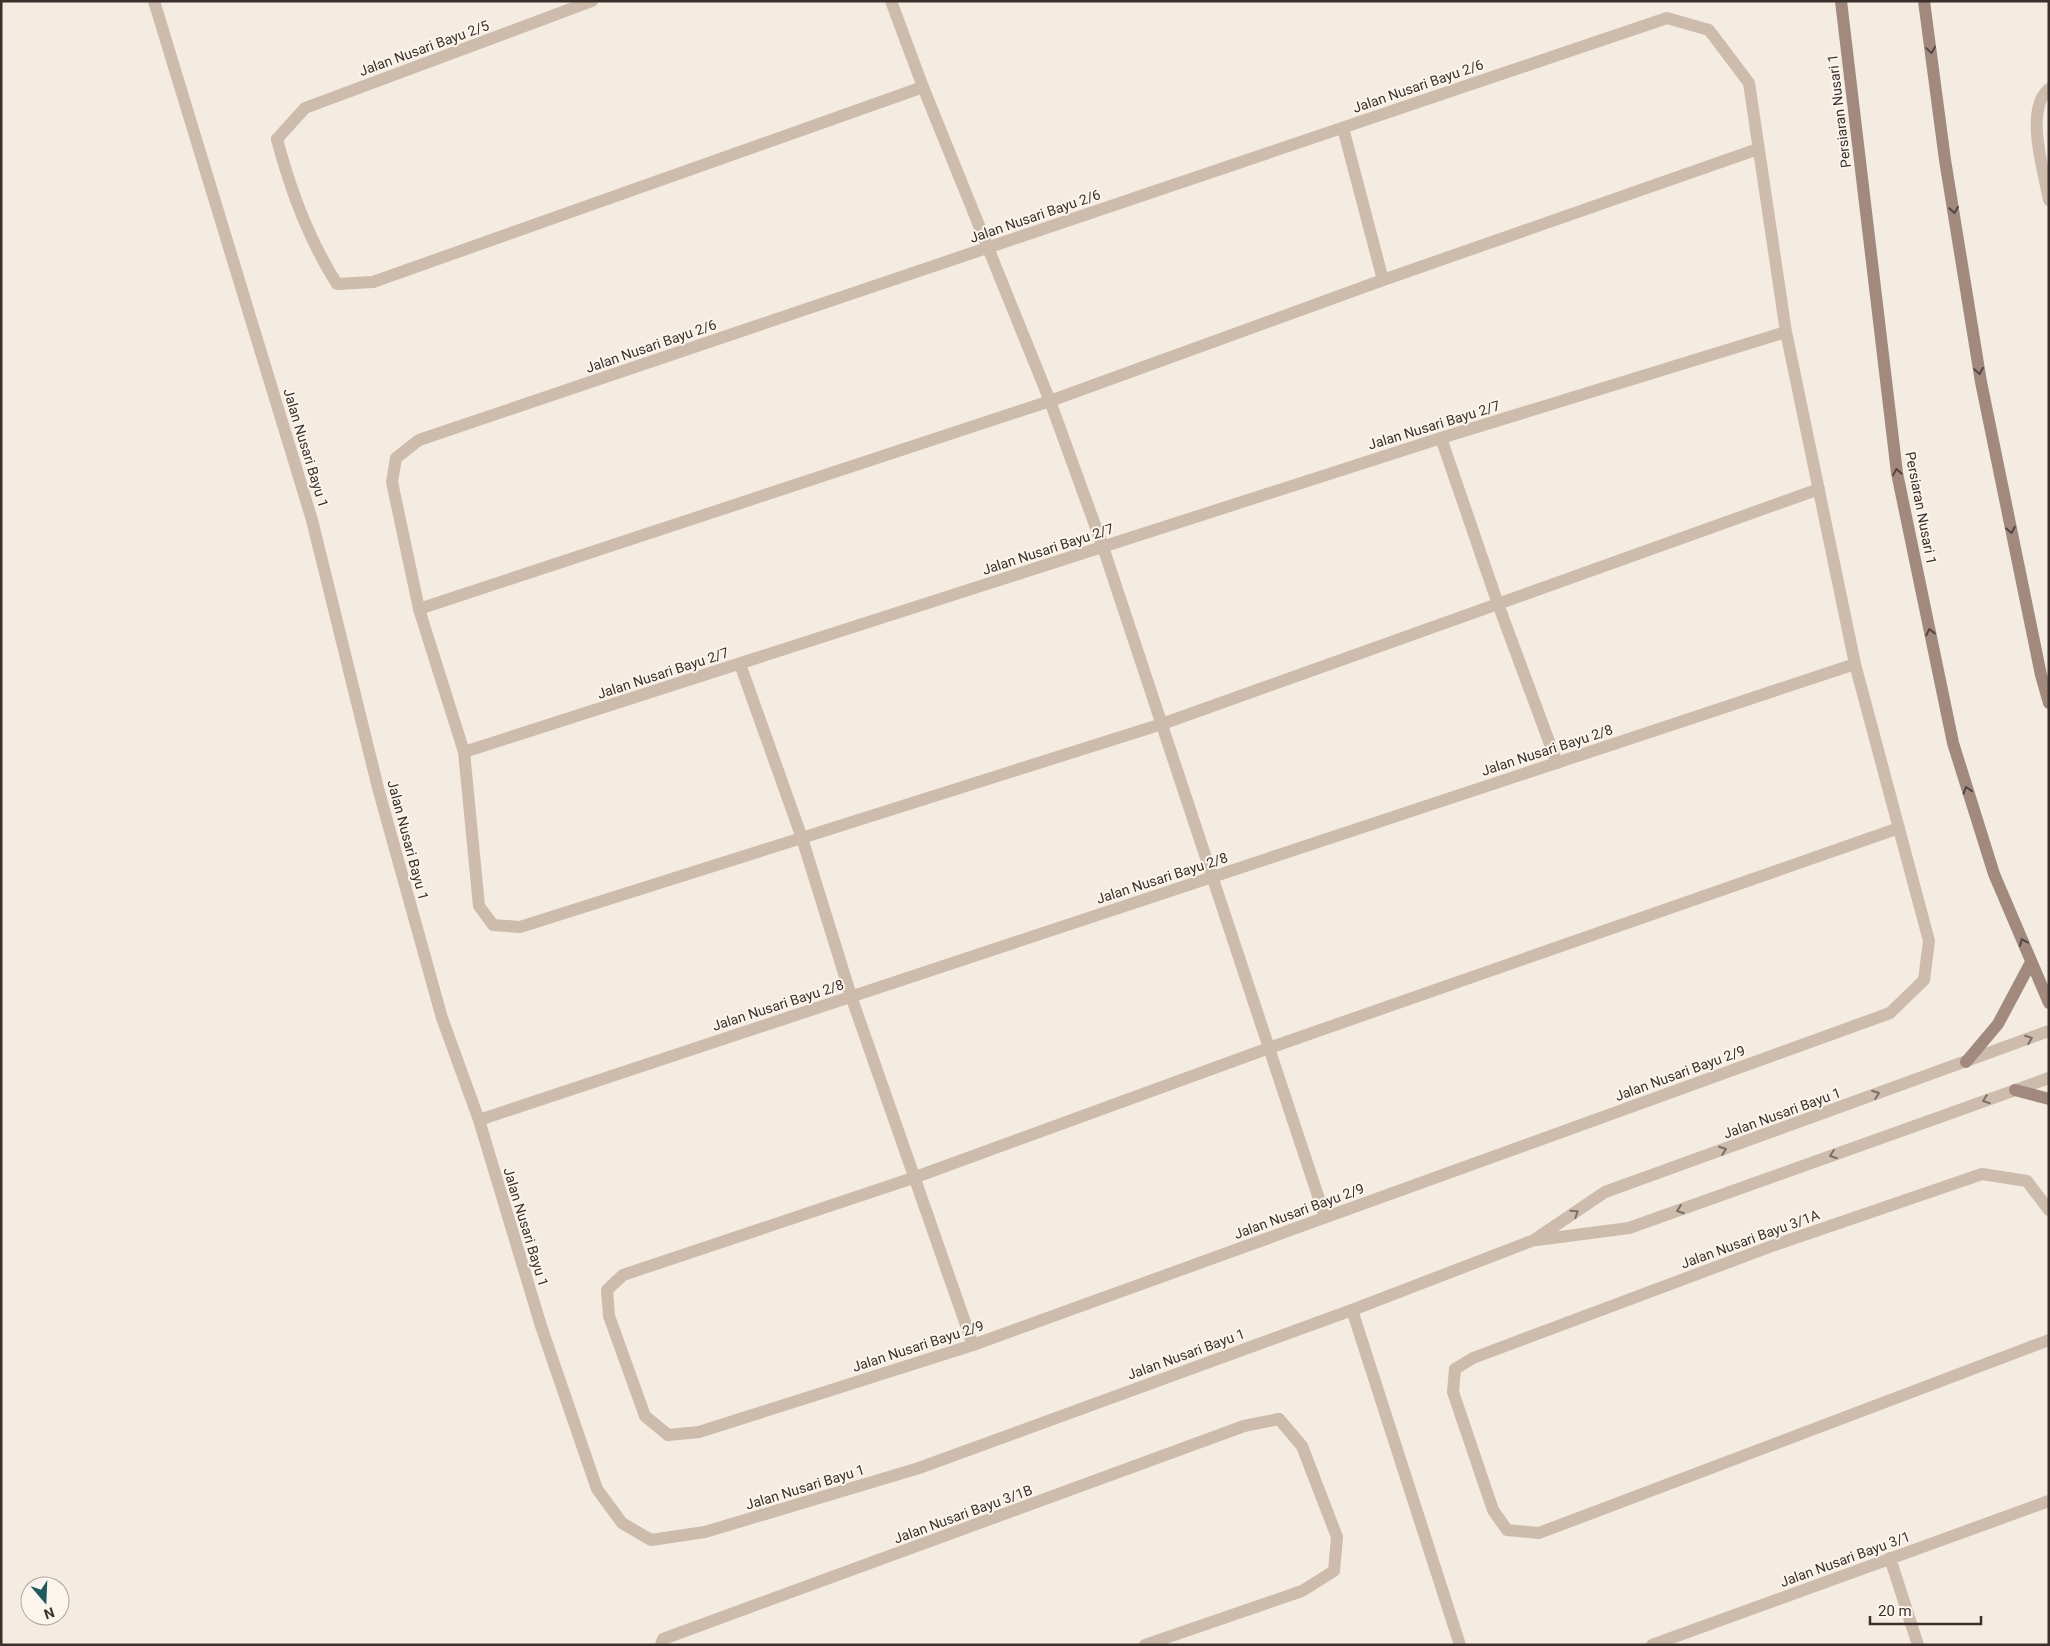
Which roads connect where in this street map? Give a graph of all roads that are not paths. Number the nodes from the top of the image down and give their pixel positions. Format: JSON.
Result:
{"nodes":[{"id":1,"x":154,"y":1,"type":"edge"},
{"id":2,"x":592,"y":1,"type":"edge"},
{"id":3,"x":891,"y":1,"type":"edge"},
{"id":4,"x":1841,"y":1,"type":"edge"},
{"id":5,"x":1924,"y":1,"type":"edge"},
{"id":6,"x":923,"y":88,"type":"junction"},
{"id":7,"x":2049,"y":89,"type":"edge"},
{"id":8,"x":1343,"y":128,"type":"junction"},
{"id":9,"x":1758,"y":149,"type":"junction"},
{"id":10,"x":2049,"y":200,"type":"edge"},
{"id":11,"x":988,"y":247,"type":"junction"},
{"id":12,"x":1383,"y":280,"type":"junction"},
{"id":13,"x":1786,"y":332,"type":"junction"},
{"id":14,"x":1050,"y":401,"type":"junction"},
{"id":15,"x":1441,"y":438,"type":"junction"},
{"id":16,"x":1819,"y":490,"type":"junction"},
{"id":17,"x":1103,"y":547,"type":"junction"},
{"id":18,"x":1498,"y":604,"type":"junction"},
{"id":19,"x":419,"y":609,"type":"junction"},
{"id":20,"x":740,"y":664,"type":"junction"},
{"id":21,"x":1855,"y":664,"type":"junction"},
{"id":22,"x":2049,"y":702,"type":"edge"},
{"id":23,"x":1162,"y":724,"type":"junction"},
{"id":24,"x":464,"y":752,"type":"junction"},
{"id":25,"x":1556,"y":763,"type":"junction"},
{"id":26,"x":1899,"y":828,"type":"junction"},
{"id":27,"x":802,"y":838,"type":"junction"},
{"id":28,"x":1213,"y":877,"type":"junction"},
{"id":29,"x":2031,"y":962,"type":"junction"},
{"id":30,"x":1924,"y":980,"type":"joint"},
{"id":31,"x":851,"y":996,"type":"junction"},
{"id":32,"x":2049,"y":1003,"type":"edge"},
{"id":33,"x":2049,"y":1031,"type":"edge"},
{"id":34,"x":1269,"y":1048,"type":"junction"},
{"id":35,"x":1966,"y":1062,"type":"junction"},
{"id":36,"x":2049,"y":1078,"type":"edge"},
{"id":37,"x":2016,"y":1090,"type":"junction"},
{"id":38,"x":2049,"y":1099,"type":"edge"},
{"id":39,"x":479,"y":1120,"type":"junction"},
{"id":40,"x":913,"y":1178,"type":"junction"},
{"id":41,"x":2049,"y":1210,"type":"edge"},
{"id":42,"x":1325,"y":1218,"type":"junction"},
{"id":43,"x":1534,"y":1240,"type":"junction"},
{"id":44,"x":1352,"y":1310,"type":"junction"},
{"id":45,"x":2049,"y":1340,"type":"edge"},
{"id":46,"x":973,"y":1345,"type":"junction"},
{"id":47,"x":2049,"y":1501,"type":"edge"},
{"id":48,"x":1890,"y":1558,"type":"junction"},
{"id":49,"x":661,"y":1645,"type":"edge"},
{"id":50,"x":1145,"y":1645,"type":"edge"},
{"id":51,"x":1460,"y":1645,"type":"edge"},
{"id":52,"x":1652,"y":1645,"type":"edge"},
{"id":53,"x":1918,"y":1645,"type":"edge"}],
"edges":[{"from":1,"to":39,"type":"street","name":"Jalan Nusari Bayu 1"},
{"from":2,"to":6,"type":"street","name":"Jalan Nusari Bayu 2/5"},
{"from":3,"to":6,"type":"street"},
{"from":29,"to":4,"type":"main road","name":"Persiaran Nusari 1","one_way":true},
{"from":5,"to":22,"type":"main road","one_way":true},
{"from":6,"to":11,"type":"street"},
{"from":7,"to":10,"type":"street"},
{"from":8,"to":9,"type":"street","name":"Jalan Nusari Bayu 2/6"},
{"from":8,"to":11,"type":"street","name":"Jalan Nusari Bayu 2/6"},
{"from":8,"to":12,"type":"street"},
{"from":9,"to":12,"type":"street"},
{"from":9,"to":13,"type":"street","name":"Jalan Nusari Bayu 2/6"},
{"from":11,"to":14,"type":"street"},
{"from":11,"to":19,"type":"street","name":"Jalan Nusari Bayu 2/6"},
{"from":12,"to":14,"type":"street"},
{"from":13,"to":15,"type":"street","name":"Jalan Nusari Bayu 2/7"},
{"from":13,"to":16,"type":"street","name":"Jalan Nusari Bayu 2/6"},
{"from":14,"to":17,"type":"street"},
{"from":14,"to":19,"type":"street"},
{"from":15,"to":17,"type":"street","name":"Jalan Nusari Bayu 2/7"},
{"from":15,"to":18,"type":"street"},
{"from":16,"to":18,"type":"street"},
{"from":16,"to":21,"type":"street","name":"Jalan Nusari Bayu 2/6"},
{"from":17,"to":20,"type":"street","name":"Jalan Nusari Bayu 2/7"},
{"from":17,"to":23,"type":"street"},
{"from":18,"to":23,"type":"street"},
{"from":18,"to":25,"type":"street"},
{"from":19,"to":24,"type":"street"},
{"from":20,"to":24,"type":"street","name":"Jalan Nusari Bayu 2/7"},
{"from":20,"to":27,"type":"street"},
{"from":21,"to":25,"type":"street","name":"Jalan Nusari Bayu 2/8"},
{"from":21,"to":26,"type":"street","name":"Jalan Nusari Bayu 2/6"},
{"from":23,"to":27,"type":"street"},
{"from":23,"to":28,"type":"street"},
{"from":24,"to":27,"type":"street"},
{"from":25,"to":28,"type":"street","name":"Jalan Nusari Bayu 2/8"},
{"from":26,"to":30,"type":"street","name":"Jalan Nusari Bayu 2/6"},
{"from":26,"to":34,"type":"street"},
{"from":27,"to":31,"type":"street"},
{"from":28,"to":31,"type":"street","name":"Jalan Nusari Bayu 2/8"},
{"from":28,"to":34,"type":"street"},
{"from":29,"to":32,"type":"main road","name":"Persiaran Nusari 1"},
{"from":29,"to":35,"type":"main road"},
{"from":30,"to":42,"type":"street","name":"Jalan Nusari Bayu 2/9"},
{"from":31,"to":39,"type":"street","name":"Jalan Nusari Bayu 2/8"},
{"from":31,"to":40,"type":"street"},
{"from":35,"to":33,"type":"street","name":"Jalan Nusari Bayu 1","one_way":true},
{"from":34,"to":40,"type":"street"},
{"from":34,"to":42,"type":"street"},
{"from":43,"to":35,"type":"street","name":"Jalan Nusari Bayu 1","one_way":true},
{"from":36,"to":37,"type":"street","name":"Jalan Nusari Bayu 1"},
{"from":37,"to":38,"type":"main road"},
{"from":37,"to":43,"type":"street","name":"Jalan Nusari Bayu 1","one_way":true},
{"from":39,"to":44,"type":"street","name":"Jalan Nusari Bayu 1"},
{"from":40,"to":46,"type":"street"},
{"from":40,"to":46,"type":"street","name":"Jalan Nusari Bayu 2/9"},
{"from":41,"to":45,"type":"street","name":"Jalan Nusari Bayu 3/1A"},
{"from":42,"to":46,"type":"street","name":"Jalan Nusari Bayu 2/9"},
{"from":43,"to":44,"type":"street","name":"Jalan Nusari Bayu 1"},
{"from":44,"to":51,"type":"street"},
{"from":47,"to":48,"type":"street","name":"Jalan Nusari Bayu 3/1"},
{"from":48,"to":52,"type":"street","name":"Jalan Nusari Bayu 3/1"},
{"from":48,"to":53,"type":"street"},
{"from":49,"to":50,"type":"street","name":"Jalan Nusari Bayu 3/1B"}]}
